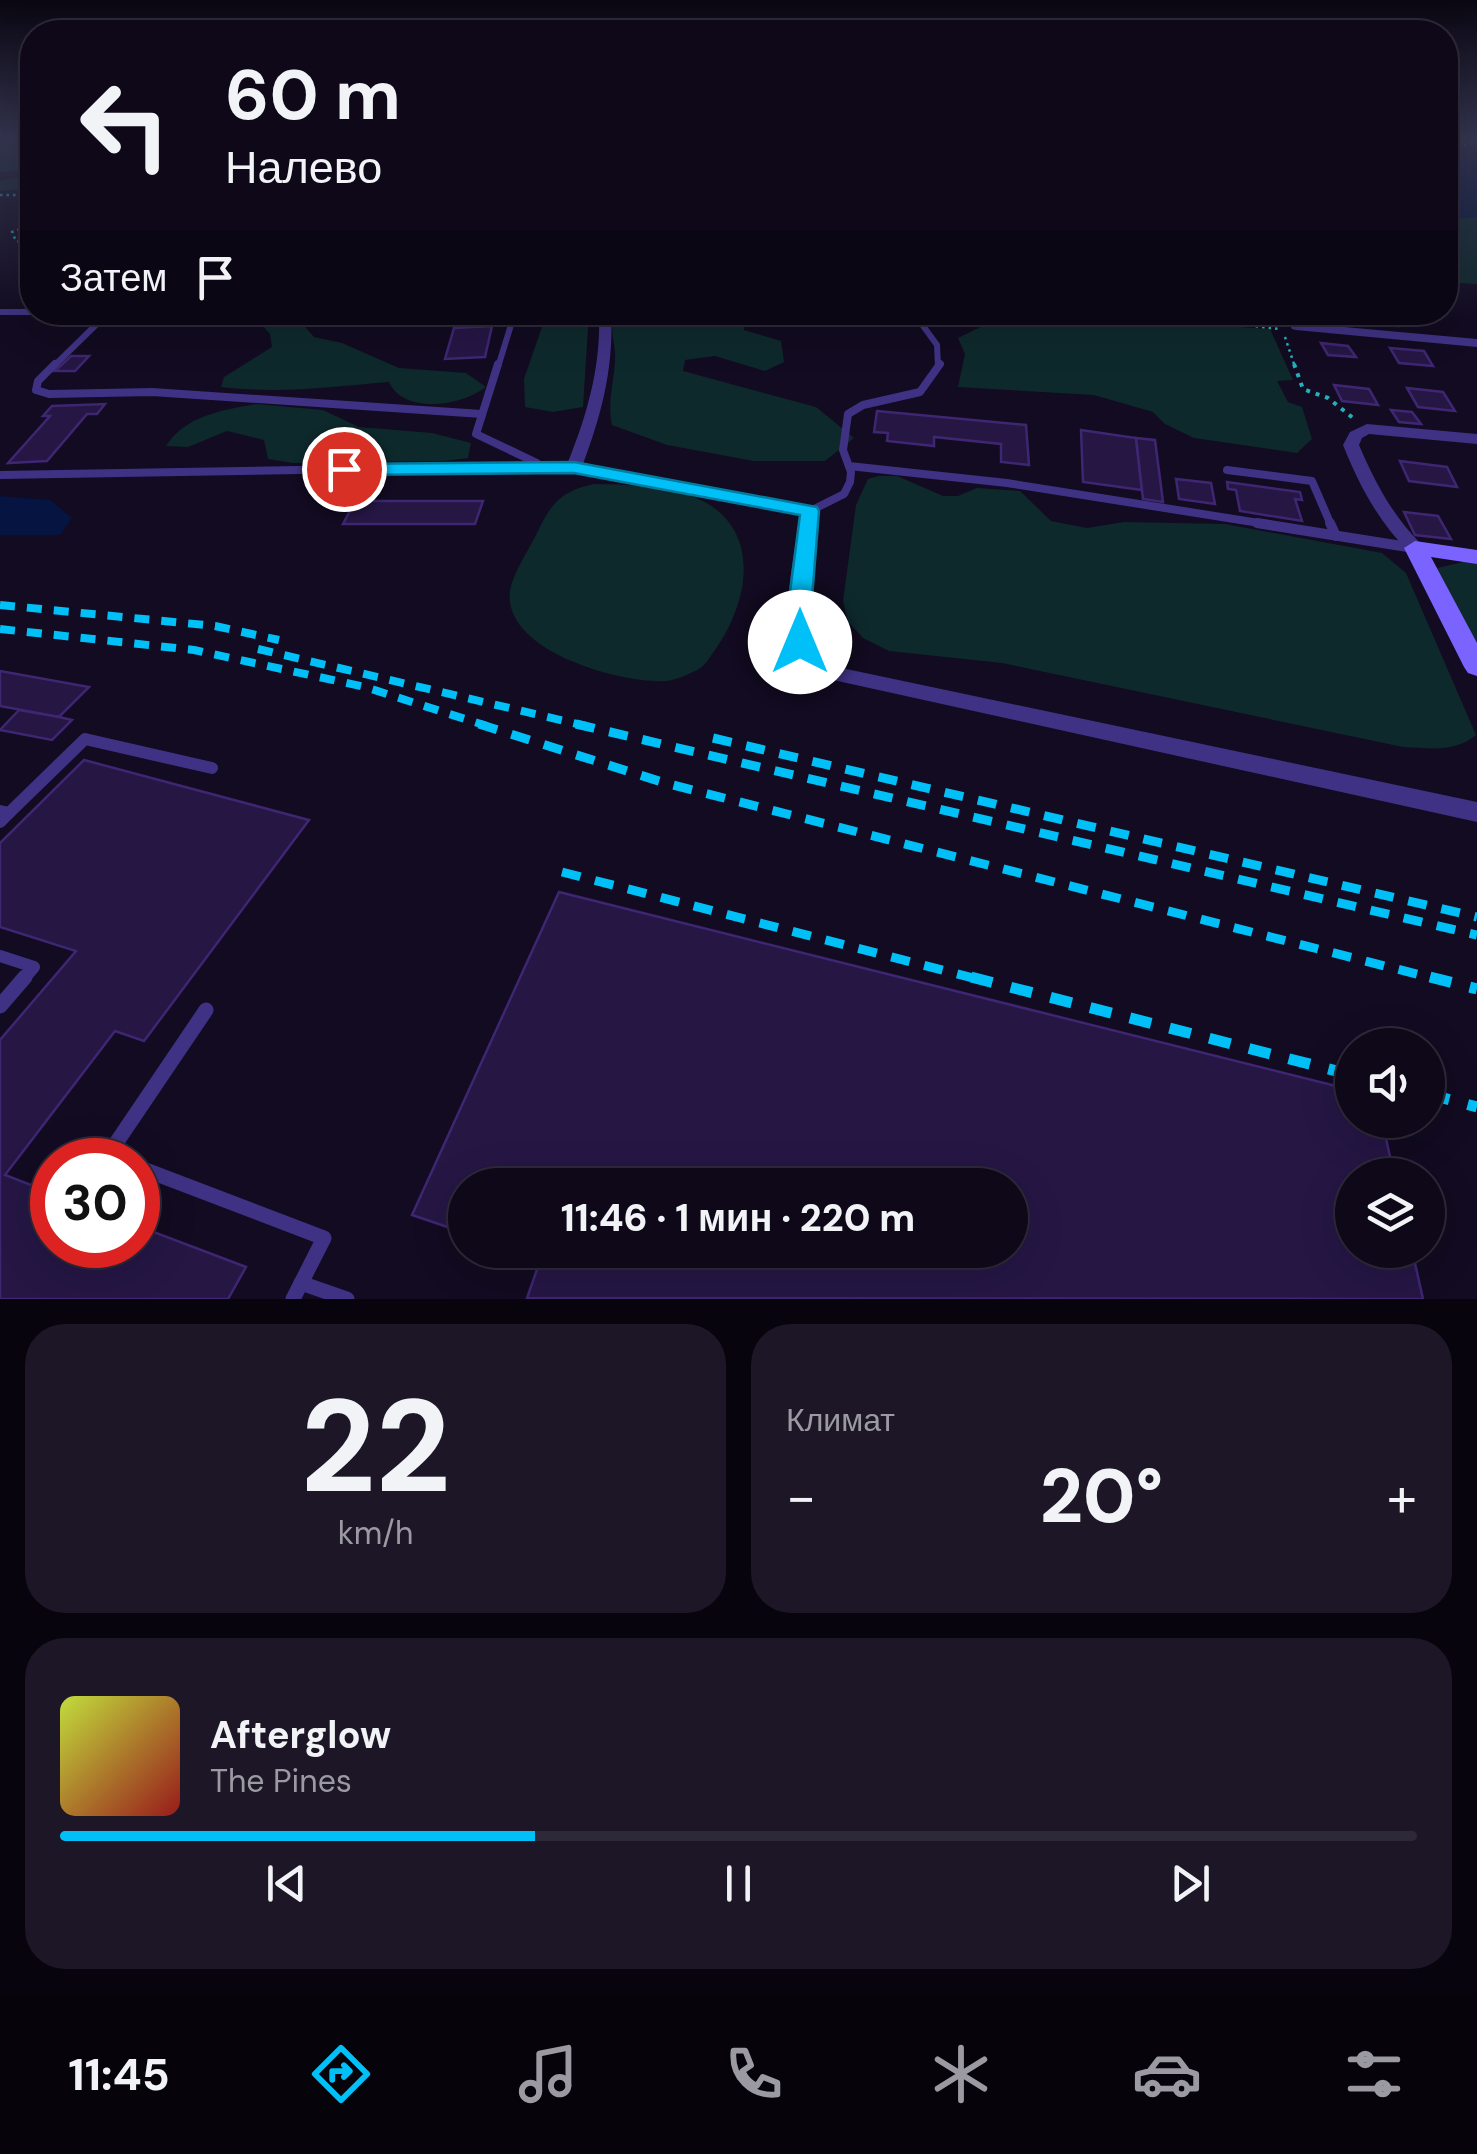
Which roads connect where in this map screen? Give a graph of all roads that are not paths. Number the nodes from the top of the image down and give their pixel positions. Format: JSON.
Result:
{"nodes":[{"id":1,"x":96,"y":325,"type":"edge"},
{"id":2,"x":511,"y":325,"type":"edge"},
{"id":3,"x":606,"y":325,"type":"edge"},
{"id":4,"x":923,"y":325,"type":"edge"},
{"id":5,"x":1295,"y":325,"type":"edge"},
{"id":6,"x":1477,"y":343,"type":"edge"},
{"id":7,"x":482,"y":414,"type":"junction"},
{"id":8,"x":1477,"y":439,"type":"edge"},
{"id":9,"x":543,"y":466,"type":"junction"},
{"id":10,"x":849,"y":466,"type":"junction"},
{"id":11,"x":574,"y":467,"type":"junction"},
{"id":12,"x":1227,"y":470,"type":"dead end"},
{"id":13,"x":0,"y":475,"type":"edge"},
{"id":14,"x":810,"y":511,"type":"junction"},
{"id":15,"x":1336,"y":536,"type":"junction"},
{"id":16,"x":1414,"y":548,"type":"junction"},
{"id":17,"x":1477,"y":557,"type":"edge"},
{"id":18,"x":1477,"y":667,"type":"edge"},
{"id":19,"x":212,"y":768,"type":"dead end"},
{"id":20,"x":1477,"y":812,"type":"edge"},
{"id":21,"x":3,"y":815,"type":"edge"},
{"id":22,"x":0,"y":956,"type":"edge"},
{"id":23,"x":0,"y":1006,"type":"edge"},
{"id":24,"x":206,"y":1010,"type":"dead end"},
{"id":25,"x":119,"y":1138,"type":"edge"},
{"id":26,"x":160,"y":1175,"type":"edge"},
{"id":27,"x":297,"y":1291,"type":"edge"},
{"id":28,"x":347,"y":1299,"type":"edge"}],
"edges":[{"from":1,"to":7,"type":"lane"},
{"from":2,"to":7,"type":"lane"},
{"from":3,"to":11,"type":"street"},
{"from":4,"to":10,"type":"lane"},
{"from":5,"to":6,"type":"street"},
{"from":7,"to":9,"type":"lane"},
{"from":8,"to":16,"type":"street"},
{"from":9,"to":11,"type":"street"},
{"from":9,"to":13,"type":"lane"},
{"from":10,"to":14,"type":"lane"},
{"from":10,"to":15,"type":"lane"},
{"from":11,"to":14,"type":"street"},
{"from":12,"to":15,"type":"lane"},
{"from":14,"to":20,"type":"street"},
{"from":15,"to":16,"type":"lane"},
{"from":16,"to":17,"type":"main road"},
{"from":16,"to":18,"type":"main road"},
{"from":19,"to":21,"type":"lane"},
{"from":22,"to":23,"type":"lane"},
{"from":24,"to":25,"type":"lane"},
{"from":26,"to":27,"type":"lane"},
{"from":27,"to":28,"type":"lane"}]}
